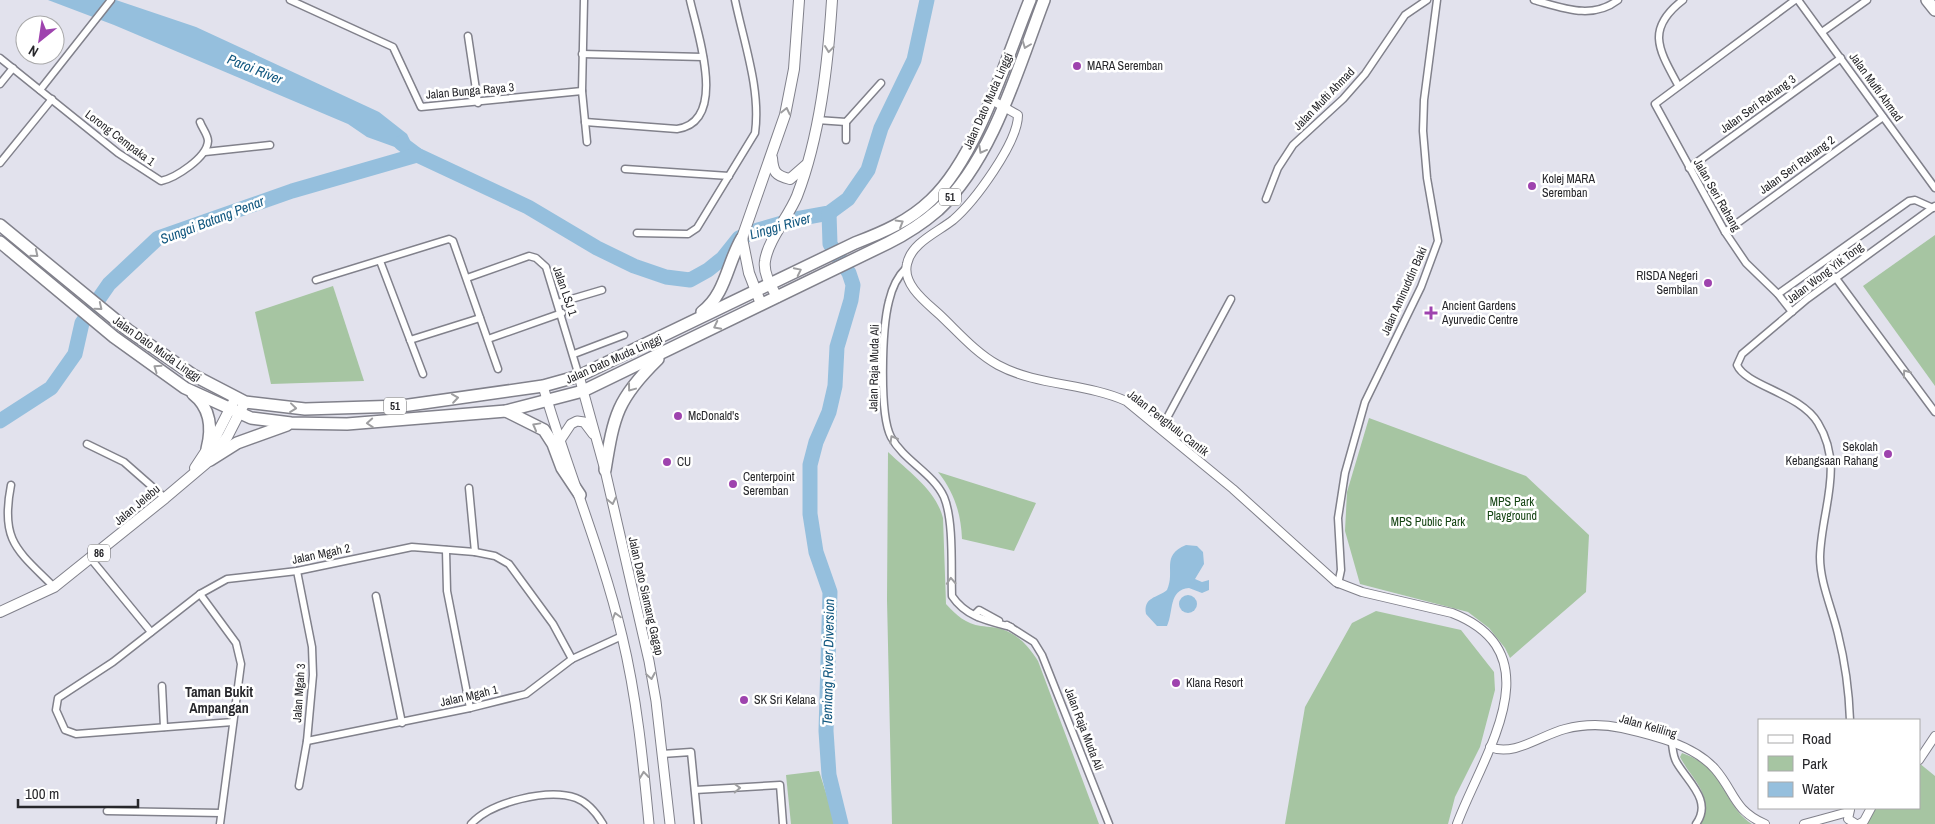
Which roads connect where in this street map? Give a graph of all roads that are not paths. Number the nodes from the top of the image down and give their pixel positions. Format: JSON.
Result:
{"nodes":[{"id":1,"x":111,"y":0,"type":"edge"},
{"id":2,"x":584,"y":0,"type":"edge"},
{"id":3,"x":690,"y":0,"type":"edge"},
{"id":4,"x":735,"y":0,"type":"edge"},
{"id":5,"x":799,"y":0,"type":"edge"},
{"id":6,"x":832,"y":0,"type":"edge"},
{"id":7,"x":1030,"y":0,"type":"edge"},
{"id":8,"x":1044,"y":0,"type":"edge"},
{"id":9,"x":1427,"y":0,"type":"edge"},
{"id":10,"x":1437,"y":0,"type":"edge"},
{"id":11,"x":1534,"y":0,"type":"edge"},
{"id":12,"x":1618,"y":0,"type":"edge"},
{"id":13,"x":1683,"y":0,"type":"edge"},
{"id":14,"x":1796,"y":0,"type":"edge"},
{"id":15,"x":1867,"y":0,"type":"edge"},
{"id":16,"x":1928,"y":0,"type":"edge"},
{"id":17,"x":294,"y":1,"type":"edge"},
{"id":18,"x":1935,"y":10,"type":"edge"},
{"id":19,"x":1822,"y":32,"type":"junction"},
{"id":20,"x":468,"y":36,"type":"dead end"},
{"id":21,"x":582,"y":54,"type":"junction"},
{"id":22,"x":703,"y":57,"type":"junction"},
{"id":23,"x":0,"y":58,"type":"edge"},
{"id":24,"x":1840,"y":58,"type":"junction"},
{"id":25,"x":13,"y":68,"type":"junction"},
{"id":26,"x":0,"y":84,"type":"edge"},
{"id":27,"x":881,"y":84,"type":"dead end"},
{"id":28,"x":1678,"y":86,"type":"junction"},
{"id":29,"x":40,"y":90,"type":"junction"},
{"id":30,"x":582,"y":91,"type":"junction"},
{"id":31,"x":52,"y":99,"type":"junction"},
{"id":32,"x":990,"y":99,"type":"junction"},
{"id":33,"x":478,"y":103,"type":"junction"},
{"id":34,"x":1003,"y":105,"type":"junction"},
{"id":35,"x":1883,"y":117,"type":"junction"},
{"id":36,"x":817,"y":120,"type":"junction"},
{"id":37,"x":200,"y":122,"type":"dead end"},
{"id":38,"x":585,"y":122,"type":"junction"},
{"id":39,"x":846,"y":122,"type":"junction"},
{"id":40,"x":846,"y":140,"type":"dead end"},
{"id":41,"x":587,"y":142,"type":"dead end"},
{"id":42,"x":270,"y":145,"type":"dead end"},
{"id":43,"x":205,"y":152,"type":"junction"},
{"id":44,"x":772,"y":158,"type":"junction"},
{"id":45,"x":0,"y":163,"type":"edge"},
{"id":46,"x":806,"y":164,"type":"junction"},
{"id":47,"x":1689,"y":168,"type":"junction"},
{"id":48,"x":625,"y":170,"type":"dead end"},
{"id":49,"x":729,"y":176,"type":"junction"},
{"id":50,"x":1935,"y":188,"type":"edge"},
{"id":51,"x":1266,"y":198,"type":"dead end"},
{"id":52,"x":1934,"y":207,"type":"edge"},
{"id":53,"x":0,"y":225,"type":"edge"},
{"id":54,"x":1725,"y":232,"type":"junction"},
{"id":55,"x":637,"y":233,"type":"dead end"},
{"id":56,"x":742,"y":238,"type":"junction"},
{"id":57,"x":0,"y":242,"type":"edge"},
{"id":58,"x":380,"y":261,"type":"junction"},
{"id":59,"x":906,"y":268,"type":"junction"},
{"id":60,"x":1835,"y":277,"type":"junction"},
{"id":61,"x":467,"y":278,"type":"junction"},
{"id":62,"x":316,"y":280,"type":"dead end"},
{"id":63,"x":770,"y":284,"type":"junction"},
{"id":64,"x":602,"y":290,"type":"dead end"},
{"id":65,"x":755,"y":291,"type":"junction"},
{"id":66,"x":1778,"y":294,"type":"junction"},
{"id":67,"x":776,"y":297,"type":"junction"},
{"id":68,"x":1231,"y":299,"type":"dead end"},
{"id":69,"x":558,"y":303,"type":"junction"},
{"id":70,"x":761,"y":304,"type":"junction"},
{"id":71,"x":1792,"y":312,"type":"junction"},
{"id":72,"x":562,"y":313,"type":"junction"},
{"id":73,"x":480,"y":318,"type":"junction"},
{"id":74,"x":689,"y":323,"type":"junction"},
{"id":75,"x":624,"y":335,"type":"dead end"},
{"id":76,"x":488,"y":339,"type":"junction"},
{"id":77,"x":410,"y":340,"type":"junction"},
{"id":78,"x":664,"y":353,"type":"junction"},
{"id":79,"x":574,"y":354,"type":"junction"},
{"id":80,"x":498,"y":369,"type":"dead end"},
{"id":81,"x":423,"y":374,"type":"dead end"},
{"id":82,"x":579,"y":376,"type":"junction"},
{"id":83,"x":543,"y":386,"type":"junction"},
{"id":84,"x":185,"y":388,"type":"junction"},
{"id":85,"x":583,"y":391,"type":"junction"},
{"id":86,"x":240,"y":399,"type":"junction"},
{"id":87,"x":547,"y":401,"type":"junction"},
{"id":88,"x":506,"y":411,"type":"junction"},
{"id":89,"x":234,"y":412,"type":"junction"},
{"id":90,"x":1935,"y":412,"type":"edge"},
{"id":91,"x":291,"y":424,"type":"junction"},
{"id":92,"x":1161,"y":429,"type":"junction"},
{"id":93,"x":596,"y":437,"type":"junction"},
{"id":94,"x":561,"y":439,"type":"junction"},
{"id":95,"x":88,"y":444,"type":"dead end"},
{"id":96,"x":208,"y":455,"type":"junction"},
{"id":97,"x":605,"y":470,"type":"junction"},
{"id":98,"x":11,"y":485,"type":"dead end"},
{"id":99,"x":469,"y":488,"type":"dead end"},
{"id":100,"x":580,"y":495,"type":"junction"},
{"id":101,"x":165,"y":498,"type":"junction"},
{"id":102,"x":446,"y":550,"type":"junction"},
{"id":103,"x":475,"y":552,"type":"junction"},
{"id":104,"x":91,"y":559,"type":"junction"},
{"id":105,"x":297,"y":571,"type":"junction"},
{"id":106,"x":1338,"y":584,"type":"junction"},
{"id":107,"x":54,"y":587,"type":"junction"},
{"id":108,"x":200,"y":594,"type":"junction"},
{"id":109,"x":376,"y":596,"type":"dead end"},
{"id":110,"x":0,"y":612,"type":"edge"},
{"id":111,"x":151,"y":632,"type":"junction"},
{"id":112,"x":622,"y":636,"type":"junction"},
{"id":113,"x":572,"y":659,"type":"junction"},
{"id":114,"x":162,"y":686,"type":"dead end"},
{"id":115,"x":470,"y":708,"type":"junction"},
{"id":116,"x":1850,"y":719,"type":"edge"},
{"id":117,"x":233,"y":722,"type":"junction"},
{"id":118,"x":402,"y":723,"type":"junction"},
{"id":119,"x":164,"y":727,"type":"junction"},
{"id":120,"x":1935,"y":736,"type":"edge"},
{"id":121,"x":307,"y":741,"type":"junction"},
{"id":122,"x":1672,"y":744,"type":"junction"},
{"id":123,"x":1490,"y":747,"type":"junction"},
{"id":124,"x":662,"y":754,"type":"junction"},
{"id":125,"x":1920,"y":758,"type":"edge"},
{"id":126,"x":300,"y":786,"type":"dead end"},
{"id":127,"x":694,"y":790,"type":"junction"},
{"id":128,"x":1870,"y":809,"type":"edge"},
{"id":129,"x":107,"y":811,"type":"dead end"},
{"id":130,"x":221,"y":813,"type":"junction"},
{"id":131,"x":1852,"y":819,"type":"edge"},
{"id":132,"x":220,"y":824,"type":"edge"},
{"id":133,"x":471,"y":824,"type":"edge"},
{"id":134,"x":603,"y":824,"type":"edge"},
{"id":135,"x":649,"y":824,"type":"edge"},
{"id":136,"x":670,"y":824,"type":"edge"},
{"id":137,"x":698,"y":824,"type":"edge"},
{"id":138,"x":783,"y":824,"type":"edge"},
{"id":139,"x":1109,"y":824,"type":"edge"},
{"id":140,"x":1457,"y":824,"type":"edge"},
{"id":141,"x":1696,"y":824,"type":"edge"},
{"id":142,"x":1765,"y":824,"type":"edge"},
{"id":143,"x":1804,"y":824,"type":"edge"}],
"edges":[{"from":1,"to":29,"type":"street"},
{"from":2,"to":21,"type":"street"},
{"from":3,"to":22,"type":"street"},
{"from":4,"to":49,"type":"street"},
{"from":44,"to":5,"type":"main road","one_way":true},
{"from":6,"to":36,"type":"main road","one_way":true},
{"from":7,"to":32,"type":"highway","name":"Jalan Dato Muda Linggi","number":"51"},
{"from":8,"to":34,"type":"highway","name":"Jalan Dato Muda Linggi","number":"51","one_way":true},
{"from":9,"to":51,"type":"street","name":"Jalan Mufti Ahmad"},
{"from":10,"to":106,"type":"street","name":"Jalan Aminuddin Baki"},
{"from":11,"to":12,"type":"street"},
{"from":13,"to":28,"type":"street"},
{"from":14,"to":19,"type":"street","name":"Jalan Mufti Ahmad"},
{"from":14,"to":28,"type":"street"},
{"from":15,"to":19,"type":"street"},
{"from":16,"to":18,"type":"highway"},
{"from":17,"to":33,"type":"street","name":"Jalan Bunga Raya 3"},
{"from":19,"to":24,"type":"street","name":"Jalan Mufti Ahmad"},
{"from":20,"to":33,"type":"street"},
{"from":21,"to":22,"type":"street"},
{"from":21,"to":30,"type":"street"},
{"from":22,"to":38,"type":"street"},
{"from":23,"to":25,"type":"street","name":"Lorong Cempaka 1"},
{"from":24,"to":35,"type":"street","name":"Jalan Mufti Ahmad"},
{"from":24,"to":47,"type":"street","name":"Jalan Seri Rahang 3"},
{"from":25,"to":26,"type":"street"},
{"from":25,"to":29,"type":"street","name":"Lorong Cempaka 1"},
{"from":27,"to":39,"type":"street"},
{"from":28,"to":47,"type":"street","name":"Jalan Seri Rahang"},
{"from":29,"to":31,"type":"street","name":"Lorong Cempaka 1"},
{"from":30,"to":33,"type":"street","name":"Jalan Bunga Raya 3"},
{"from":30,"to":38,"type":"street"},
{"from":31,"to":43,"type":"street","name":"Lorong Cempaka 1"},
{"from":31,"to":45,"type":"street"},
{"from":32,"to":34,"type":"street"},
{"from":63,"to":32,"type":"highway","name":"Jalan Dato Muda Linggi","number":"51","one_way":true},
{"from":34,"to":59,"type":"street"},
{"from":34,"to":67,"type":"highway","name":"Jalan Dato Muda Linggi","number":"51","one_way":true},
{"from":35,"to":50,"type":"street","name":"Jalan Mufti Ahmad"},
{"from":35,"to":54,"type":"street","name":"Jalan Seri Rahang 2"},
{"from":36,"to":39,"type":"street"},
{"from":36,"to":46,"type":"main road"},
{"from":37,"to":43,"type":"street"},
{"from":38,"to":41,"type":"street"},
{"from":39,"to":40,"type":"street"},
{"from":42,"to":43,"type":"street"},
{"from":44,"to":46,"type":"main road"},
{"from":44,"to":56,"type":"main road"},
{"from":46,"to":63,"type":"main road"},
{"from":47,"to":54,"type":"street","name":"Jalan Seri Rahang"},
{"from":48,"to":49,"type":"street"},
{"from":49,"to":55,"type":"street"},
{"from":52,"to":60,"type":"street","name":"Jalan Wong Yik Tong"},
{"from":52,"to":66,"type":"street"},
{"from":53,"to":86,"type":"highway","name":"Jalan Dato Muda Linggi","number":"51","one_way":true},
{"from":54,"to":66,"type":"street","name":"Jalan Seri Rahang"},
{"from":56,"to":65,"type":"main road"},
{"from":56,"to":74,"type":"highway"},
{"from":84,"to":57,"type":"highway","name":"Jalan Dato Muda Linggi","number":"51","one_way":true},
{"from":58,"to":61,"type":"street"},
{"from":58,"to":62,"type":"street"},
{"from":58,"to":77,"type":"street"},
{"from":59,"to":92,"type":"street","name":"Jalan Penghulu Cantik"},
{"from":139,"to":59,"type":"street","name":"Jalan Raja Muda Ali","one_way":true},
{"from":60,"to":71,"type":"street","name":"Jalan Wong Yik Tong"},
{"from":90,"to":60,"type":"street","one_way":true},
{"from":61,"to":69,"type":"street","name":"Jalan LSJ 1"},
{"from":61,"to":73,"type":"street"},
{"from":63,"to":65,"type":"highway","name":"Jalan Dato Muda Linggi","number":"51"},
{"from":63,"to":67,"type":"main road"},
{"from":64,"to":69,"type":"street"},
{"from":65,"to":70,"type":"main road"},
{"from":65,"to":74,"type":"highway","name":"Jalan Dato Muda Linggi","number":"51"},
{"from":66,"to":71,"type":"street","name":"Jalan Seri Rahang"},
{"from":67,"to":70,"type":"highway","name":"Jalan Dato Muda Linggi","number":"51"},
{"from":68,"to":92,"type":"street"},
{"from":69,"to":72,"type":"street","name":"Jalan LSJ 1"},
{"from":70,"to":78,"type":"highway","name":"Jalan Dato Muda Linggi","number":"51","one_way":true},
{"from":71,"to":116,"type":"street","name":"Jalan Wong Yik Tong"},
{"from":72,"to":76,"type":"street"},
{"from":72,"to":79,"type":"street","name":"Jalan LSJ 1"},
{"from":73,"to":76,"type":"street"},
{"from":73,"to":77,"type":"street"},
{"from":74,"to":82,"type":"highway","name":"Jalan Dato Muda Linggi","number":"51"},
{"from":75,"to":79,"type":"street"},
{"from":76,"to":80,"type":"street"},
{"from":77,"to":81,"type":"street"},
{"from":78,"to":85,"type":"highway","name":"Jalan Dato Muda Linggi","number":"51"},
{"from":78,"to":97,"type":"highway","one_way":true},
{"from":79,"to":82,"type":"street","name":"Jalan LSJ 1"},
{"from":82,"to":83,"type":"highway","name":"Jalan Dato Muda Linggi","number":"51"},
{"from":82,"to":85,"type":"main road","name":"Jalan Dato Siamang Gagap"},
{"from":86,"to":83,"type":"highway","name":"Jalan Dato Muda Linggi","number":"51","one_way":true},
{"from":83,"to":87,"type":"main road"},
{"from":84,"to":89,"type":"highway","name":"Jalan Dato Muda Linggi","number":"51"},
{"from":84,"to":96,"type":"highway"},
{"from":85,"to":87,"type":"highway","name":"Jalan Dato Muda Linggi","number":"51"},
{"from":85,"to":93,"type":"main road","name":"Jalan Dato Siamang Gagap"},
{"from":86,"to":89,"type":"main road","name":"Jalan Jelebu","number":"86"},
{"from":87,"to":88,"type":"highway","name":"Jalan Dato Muda Linggi","number":"51"},
{"from":87,"to":94,"type":"main road"},
{"from":88,"to":91,"type":"highway","name":"Jalan Dato Muda Linggi","number":"51","one_way":true},
{"from":100,"to":88,"type":"highway","one_way":true},
{"from":89,"to":91,"type":"highway","name":"Jalan Dato Muda Linggi","number":"51"},
{"from":89,"to":96,"type":"main road","name":"Jalan Jelebu","number":"86"},
{"from":91,"to":96,"type":"highway"},
{"from":92,"to":106,"type":"street","name":"Jalan Penghulu Cantik"},
{"from":93,"to":94,"type":"main road"},
{"from":93,"to":97,"type":"main road","name":"Jalan Dato Siamang Gagap"},
{"from":94,"to":100,"type":"main road"},
{"from":95,"to":101,"type":"street"},
{"from":96,"to":101,"type":"main road","name":"Jalan Jelebu","number":"86"},
{"from":97,"to":124,"type":"main road","name":"Jalan Dato Siamang Gagap","one_way":true},
{"from":98,"to":107,"type":"street"},
{"from":99,"to":103,"type":"street"},
{"from":112,"to":100,"type":"main road","one_way":true},
{"from":101,"to":104,"type":"main road","name":"Jalan Jelebu","number":"86"},
{"from":102,"to":103,"type":"street","name":"Jalan Mgah 2"},
{"from":102,"to":105,"type":"street","name":"Jalan Mgah 2"},
{"from":102,"to":115,"type":"street"},
{"from":103,"to":113,"type":"street","name":"Jalan Mgah 2"},
{"from":104,"to":107,"type":"main road","name":"Jalan Jelebu","number":"86"},
{"from":104,"to":111,"type":"street"},
{"from":105,"to":108,"type":"street","name":"Jalan Mgah 2"},
{"from":105,"to":121,"type":"street","name":"Jalan Mgah 3"},
{"from":106,"to":123,"type":"street","name":"Jalan Penghulu Cantik"},
{"from":107,"to":110,"type":"main road","name":"Jalan Jelebu","number":"86"},
{"from":108,"to":111,"type":"street","name":"Jalan Mgah 2"},
{"from":108,"to":117,"type":"street"},
{"from":109,"to":118,"type":"street"},
{"from":111,"to":119,"type":"street","name":"Jalan Mgah 2"},
{"from":112,"to":113,"type":"street","name":"Jalan Mgah 1"},
{"from":135,"to":112,"type":"main road","one_way":true},
{"from":113,"to":115,"type":"street","name":"Jalan Mgah 1"},
{"from":114,"to":119,"type":"street"},
{"from":115,"to":118,"type":"street","name":"Jalan Mgah 1"},
{"from":117,"to":119,"type":"street"},
{"from":117,"to":130,"type":"street"},
{"from":118,"to":121,"type":"street","name":"Jalan Mgah 1"},
{"from":120,"to":125,"type":"street"},
{"from":121,"to":126,"type":"street","name":"Jalan Mgah 3"},
{"from":122,"to":123,"type":"street","name":"Jalan Keliling"},
{"from":122,"to":141,"type":"street"},
{"from":122,"to":142,"type":"street","name":"Jalan Keliling"},
{"from":123,"to":140,"type":"street"},
{"from":124,"to":127,"type":"street"},
{"from":124,"to":136,"type":"main road","name":"Jalan Dato Siamang Gagap"},
{"from":127,"to":137,"type":"street"},
{"from":127,"to":138,"type":"street","one_way":true},
{"from":128,"to":131,"type":"street"},
{"from":129,"to":130,"type":"street"},
{"from":130,"to":132,"type":"street"},
{"from":131,"to":143,"type":"street"},
{"from":133,"to":134,"type":"street"}]}
